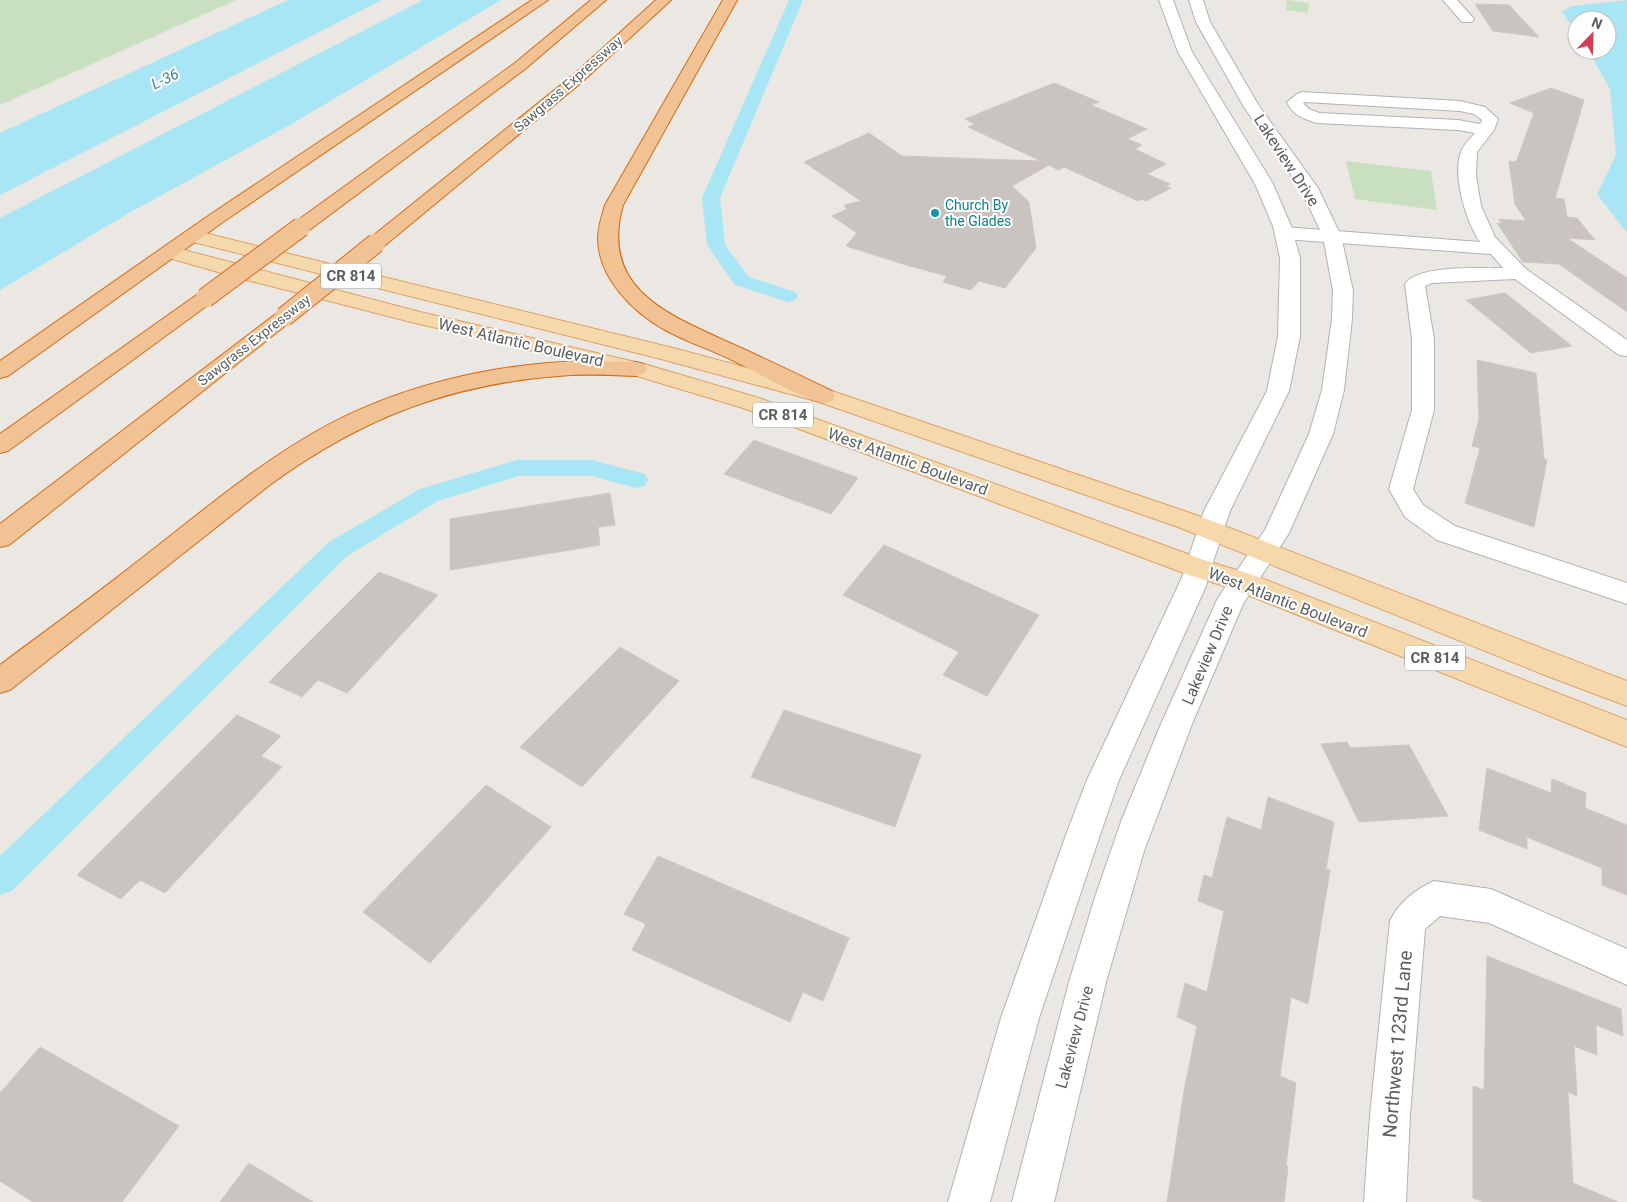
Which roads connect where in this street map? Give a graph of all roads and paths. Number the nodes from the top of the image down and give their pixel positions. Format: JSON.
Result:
{"nodes":[{"id":1,"x":541,"y":0,"type":"edge"},
{"id":2,"x":599,"y":0,"type":"edge"},
{"id":3,"x":664,"y":0,"type":"edge"},
{"id":4,"x":730,"y":0,"type":"edge"},
{"id":5,"x":1166,"y":0,"type":"edge"},
{"id":6,"x":1196,"y":0,"type":"edge"},
{"id":7,"x":1450,"y":0,"type":"edge"},
{"id":8,"x":1466,"y":19,"type":"dead end"},
{"id":9,"x":1486,"y":130,"type":"junction"},
{"id":10,"x":1281,"y":224,"type":"junction"},
{"id":11,"x":1434,"y":227,"type":"dead end"},
{"id":12,"x":1328,"y":228,"type":"junction"},
{"id":13,"x":1464,"y":229,"type":"dead end"},
{"id":14,"x":1483,"y":230,"type":"junction"},
{"id":15,"x":192,"y":236,"type":"junction"},
{"id":16,"x":1496,"y":249,"type":"junction"},
{"id":17,"x":169,"y":252,"type":"junction"},
{"id":18,"x":1519,"y":273,"type":"junction"},
{"id":19,"x":1627,"y":350,"type":"edge"},
{"id":20,"x":636,"y":370,"type":"junction"},
{"id":21,"x":0,"y":371,"type":"edge"},
{"id":22,"x":824,"y":396,"type":"junction"},
{"id":23,"x":0,"y":445,"type":"edge"},
{"id":24,"x":1211,"y":530,"type":"junction"},
{"id":25,"x":0,"y":538,"type":"edge"},
{"id":26,"x":1264,"y":550,"type":"junction"},
{"id":27,"x":1198,"y":568,"type":"junction"},
{"id":28,"x":1243,"y":582,"type":"junction"},
{"id":29,"x":1627,"y":594,"type":"edge"},
{"id":30,"x":0,"y":681,"type":"edge"},
{"id":31,"x":1627,"y":694,"type":"edge"},
{"id":32,"x":1627,"y":734,"type":"edge"},
{"id":33,"x":1627,"y":967,"type":"edge"},
{"id":34,"x":969,"y":1202,"type":"edge"},
{"id":35,"x":1033,"y":1202,"type":"edge"},
{"id":36,"x":1385,"y":1202,"type":"edge"}],
"edges":[{"from":1,"to":15,"type":"highway"},
{"from":2,"to":23,"type":"highway","bridge":true},
{"from":3,"to":25,"type":"highway","name":"Sawgrass Expressway","bridge":true},
{"from":4,"to":22,"type":"highway"},
{"from":5,"to":10,"type":"street","name":"Lakeview Drive"},
{"from":6,"to":12,"type":"street","name":"Lakeview Drive"},
{"from":7,"to":8,"type":"street"},
{"from":9,"to":9,"type":"street"},
{"from":9,"to":14,"type":"street"},
{"from":10,"to":12,"type":"street"},
{"from":10,"to":24,"type":"street","name":"Lakeview Drive"},
{"from":11,"to":12,"type":"street"},
{"from":12,"to":16,"type":"street"},
{"from":12,"to":26,"type":"street","name":"Lakeview Drive"},
{"from":13,"to":14,"type":"street"},
{"from":14,"to":16,"type":"street"},
{"from":15,"to":17,"type":"highway"},
{"from":15,"to":22,"type":"main road","name":"West Atlantic Boulevard","number":"CR 814"},
{"from":16,"to":18,"type":"street"},
{"from":17,"to":20,"type":"main road","name":"West Atlantic Boulevard","number":"CR 814"},
{"from":17,"to":21,"type":"highway"},
{"from":18,"to":19,"type":"street"},
{"from":18,"to":29,"type":"street"},
{"from":20,"to":27,"type":"main road","name":"West Atlantic Boulevard","number":"CR 814"},
{"from":20,"to":30,"type":"highway"},
{"from":22,"to":24,"type":"main road","name":"West Atlantic Boulevard","number":"CR 814"},
{"from":24,"to":26,"type":"main road","name":"West Atlantic Boulevard","number":"CR 814"},
{"from":24,"to":27,"type":"street","name":"Lakeview Drive"},
{"from":26,"to":28,"type":"street","name":"Lakeview Drive"},
{"from":26,"to":31,"type":"main road","name":"West Atlantic Boulevard","number":"CR 814"},
{"from":27,"to":28,"type":"main road","name":"West Atlantic Boulevard","number":"CR 814"},
{"from":27,"to":34,"type":"street","name":"Lakeview Drive"},
{"from":28,"to":32,"type":"main road","name":"West Atlantic Boulevard","number":"CR 814"},
{"from":28,"to":35,"type":"street","name":"Lakeview Drive"},
{"from":33,"to":36,"type":"street","name":"Northwest 123rd Lane"}]}
